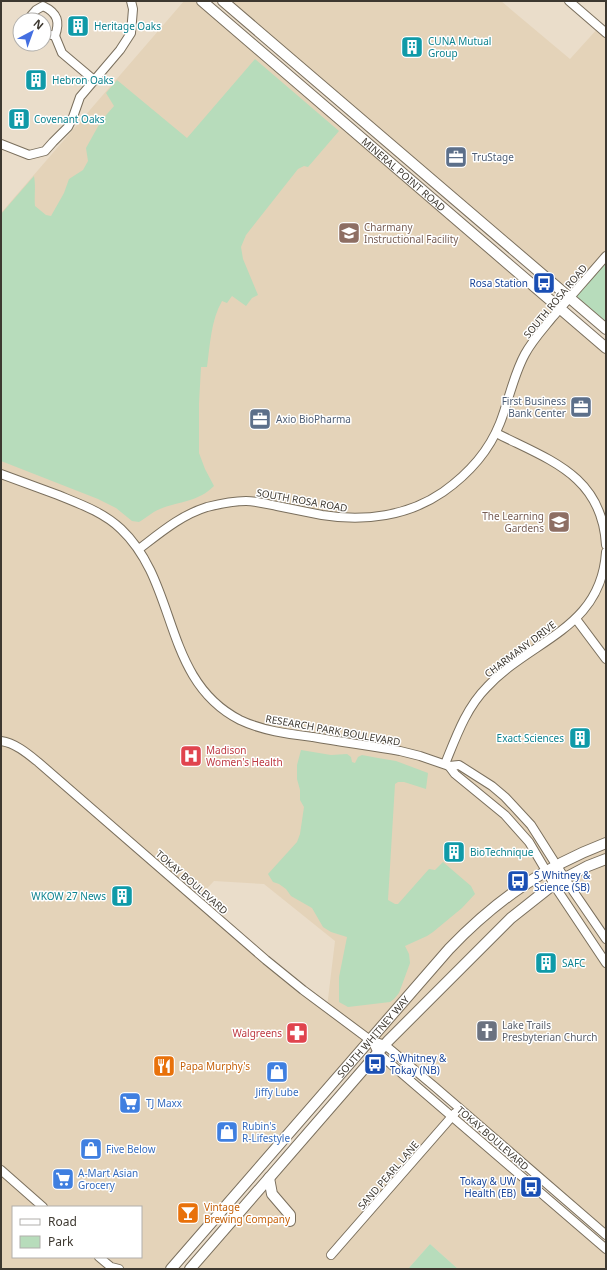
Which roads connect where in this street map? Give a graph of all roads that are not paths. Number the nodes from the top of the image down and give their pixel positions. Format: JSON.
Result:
{"nodes":[{"id":1,"x":131,"y":1,"type":"edge"},
{"id":2,"x":202,"y":1,"type":"edge"},
{"id":3,"x":223,"y":1,"type":"edge"},
{"id":4,"x":569,"y":1,"type":"edge"},
{"id":5,"x":34,"y":12,"type":"edge"},
{"id":6,"x":606,"y":33,"type":"edge"},
{"id":7,"x":52,"y":35,"type":"edge"},
{"id":8,"x":55,"y":36,"type":"junction"},
{"id":9,"x":94,"y":80,"type":"junction"},
{"id":10,"x":1,"y":144,"type":"edge"},
{"id":11,"x":606,"y":256,"type":"edge"},
{"id":12,"x":570,"y":297,"type":"junction"},
{"id":13,"x":560,"y":308,"type":"junction"},
{"id":14,"x":606,"y":329,"type":"edge"},
{"id":15,"x":606,"y":348,"type":"edge"},
{"id":16,"x":496,"y":433,"type":"junction"},
{"id":17,"x":1,"y":474,"type":"edge"},
{"id":18,"x":606,"y":545,"type":"edge"},
{"id":19,"x":139,"y":549,"type":"junction"},
{"id":20,"x":606,"y":552,"type":"edge"},
{"id":21,"x":576,"y":619,"type":"junction"},
{"id":22,"x":606,"y":659,"type":"edge"},
{"id":23,"x":1,"y":741,"type":"edge"},
{"id":24,"x":447,"y":765,"type":"junction"},
{"id":25,"x":606,"y":843,"type":"edge"},
{"id":26,"x":606,"y":859,"type":"edge"},
{"id":27,"x":556,"y":865,"type":"junction"},
{"id":28,"x":546,"y":871,"type":"junction"},
{"id":29,"x":564,"y":878,"type":"junction"},
{"id":30,"x":554,"y":884,"type":"junction"},
{"id":31,"x":606,"y":939,"type":"edge"},
{"id":32,"x":606,"y":963,"type":"edge"},
{"id":33,"x":370,"y":1040,"type":"junction"},
{"id":34,"x":385,"y":1045,"type":"junction"},
{"id":35,"x":378,"y":1053,"type":"junction"},
{"id":36,"x":459,"y":1108,"type":"junction"},
{"id":37,"x":452,"y":1116,"type":"junction"},
{"id":38,"x":262,"y":1164,"type":"junction"},
{"id":39,"x":1,"y":1170,"type":"edge"},
{"id":40,"x":269,"y":1178,"type":"junction"},
{"id":41,"x":247,"y":1182,"type":"junction"},
{"id":42,"x":257,"y":1192,"type":"junction"},
{"id":43,"x":247,"y":1203,"type":"junction"},
{"id":44,"x":42,"y":1206,"type":"edge"},
{"id":45,"x":290,"y":1221,"type":"dead end"},
{"id":46,"x":606,"y":1235,"type":"edge"},
{"id":47,"x":606,"y":1249,"type":"edge"},
{"id":48,"x":331,"y":1255,"type":"dead end"},
{"id":49,"x":100,"y":1258,"type":"edge"},
{"id":50,"x":114,"y":1268,"type":"edge"},
{"id":51,"x":171,"y":1269,"type":"edge"},
{"id":52,"x":190,"y":1269,"type":"edge"}],
"edges":[{"from":1,"to":9,"type":"street"},
{"from":2,"to":13,"type":"main road","name":"MINERAL POINT ROAD"},
{"from":3,"to":12,"type":"main road","name":"MINERAL POINT ROAD"},
{"from":4,"to":6,"type":"street"},
{"from":5,"to":8,"type":"street"},
{"from":7,"to":8,"type":"street"},
{"from":8,"to":9,"type":"street"},
{"from":9,"to":10,"type":"street"},
{"from":11,"to":12,"type":"street","name":"SOUTH ROSA ROAD"},
{"from":12,"to":13,"type":"street","name":"SOUTH ROSA ROAD"},
{"from":12,"to":14,"type":"main road","name":"MINERAL POINT ROAD"},
{"from":13,"to":15,"type":"main road","name":"MINERAL POINT ROAD"},
{"from":13,"to":16,"type":"street","name":"SOUTH ROSA ROAD"},
{"from":16,"to":18,"type":"street"},
{"from":16,"to":19,"type":"street","name":"SOUTH ROSA ROAD"},
{"from":17,"to":19,"type":"street","name":"RESEARCH PARK BOULEVARD"},
{"from":19,"to":24,"type":"street","name":"RESEARCH PARK BOULEVARD"},
{"from":20,"to":21,"type":"street","name":"CHARMANY DRIVE"},
{"from":21,"to":22,"type":"street"},
{"from":21,"to":24,"type":"street","name":"CHARMANY DRIVE"},
{"from":23,"to":33,"type":"street","name":"TOKAY BOULEVARD"},
{"from":24,"to":27,"type":"street","name":"RESEARCH PARK BOULEVARD"},
{"from":24,"to":28,"type":"street","name":"RESEARCH PARK BOULEVARD"},
{"from":25,"to":27,"type":"main road","name":"SOUTH WHITNEY WAY"},
{"from":26,"to":29,"type":"main road","name":"SOUTH WHITNEY WAY"},
{"from":27,"to":28,"type":"main road","name":"SOUTH WHITNEY WAY"},
{"from":27,"to":29,"type":"street","name":"RESEARCH PARK BOULEVARD"},
{"from":28,"to":30,"type":"street","name":"RESEARCH PARK BOULEVARD"},
{"from":28,"to":33,"type":"main road","name":"SOUTH WHITNEY WAY"},
{"from":29,"to":30,"type":"main road","name":"SOUTH WHITNEY WAY"},
{"from":29,"to":31,"type":"street","name":"RESEARCH PARK BOULEVARD"},
{"from":30,"to":32,"type":"street","name":"RESEARCH PARK BOULEVARD"},
{"from":30,"to":34,"type":"main road","name":"SOUTH WHITNEY WAY"},
{"from":33,"to":34,"type":"street","name":"TOKAY BOULEVARD"},
{"from":33,"to":35,"type":"street","name":"TOKAY BOULEVARD"},
{"from":33,"to":38,"type":"main road","name":"SOUTH WHITNEY WAY"},
{"from":34,"to":35,"type":"main road","name":"SOUTH WHITNEY WAY"},
{"from":34,"to":36,"type":"street","name":"TOKAY BOULEVARD"},
{"from":35,"to":37,"type":"street","name":"TOKAY BOULEVARD"},
{"from":35,"to":40,"type":"main road","name":"SOUTH WHITNEY WAY"},
{"from":36,"to":37,"type":"street","name":"SAND PEARL LANE"},
{"from":36,"to":46,"type":"street","name":"TOKAY BOULEVARD"},
{"from":37,"to":47,"type":"street","name":"TOKAY BOULEVARD"},
{"from":37,"to":48,"type":"street","name":"SAND PEARL LANE"},
{"from":38,"to":41,"type":"main road","name":"SOUTH WHITNEY WAY"},
{"from":38,"to":42,"type":"main road"},
{"from":39,"to":44,"type":"street"},
{"from":40,"to":42,"type":"main road","name":"SOUTH WHITNEY WAY"},
{"from":40,"to":45,"type":"main road"},
{"from":41,"to":43,"type":"main road"},
{"from":41,"to":51,"type":"main road","name":"SOUTH WHITNEY WAY"},
{"from":42,"to":43,"type":"main road","name":"SOUTH WHITNEY WAY"},
{"from":43,"to":52,"type":"main road","name":"SOUTH WHITNEY WAY"},
{"from":49,"to":50,"type":"street"}]}
